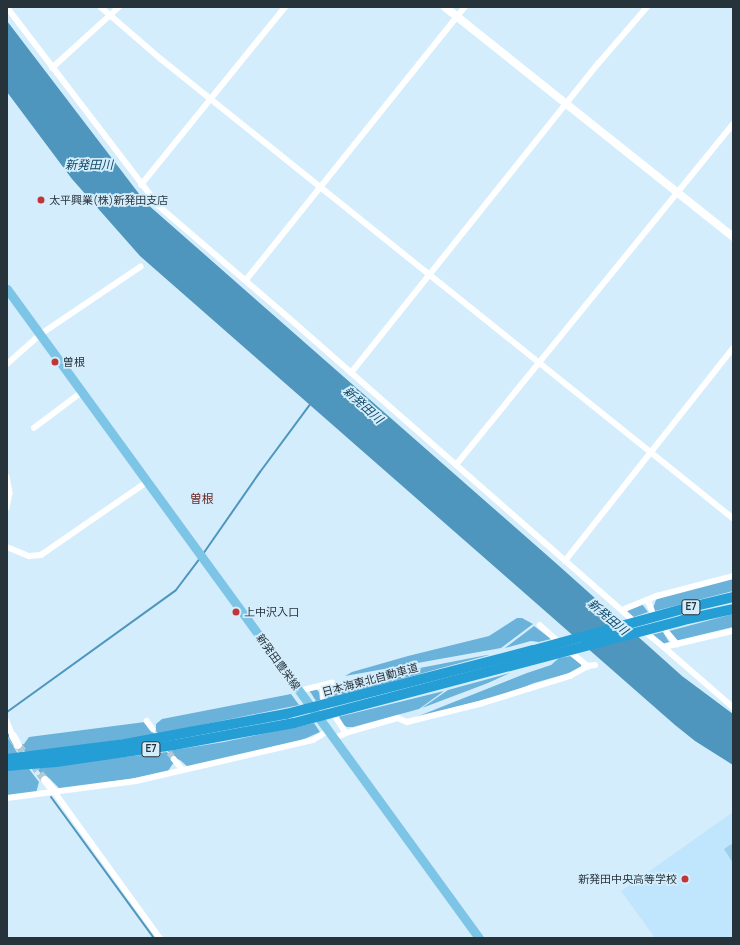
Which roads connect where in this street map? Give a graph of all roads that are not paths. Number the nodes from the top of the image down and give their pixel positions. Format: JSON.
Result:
{"nodes":[{"id":1,"x":7,"y":7,"type":"edge"},
{"id":2,"x":101,"y":7,"type":"edge"},
{"id":3,"x":119,"y":7,"type":"edge"},
{"id":4,"x":284,"y":7,"type":"edge"},
{"id":5,"x":445,"y":7,"type":"edge"},
{"id":6,"x":465,"y":7,"type":"edge"},
{"id":7,"x":647,"y":7,"type":"edge"},
{"id":8,"x":109,"y":16,"type":"junction"},
{"id":9,"x":457,"y":17,"type":"junction"},
{"id":10,"x":52,"y":68,"type":"junction"},
{"id":11,"x":210,"y":98,"type":"junction"},
{"id":12,"x":566,"y":104,"type":"junction"},
{"id":13,"x":733,"y":124,"type":"edge"},
{"id":14,"x":141,"y":185,"type":"junction"},
{"id":15,"x":320,"y":186,"type":"junction"},
{"id":16,"x":678,"y":193,"type":"junction"},
{"id":17,"x":733,"y":237,"type":"edge"},
{"id":18,"x":140,"y":267,"type":"dead end"},
{"id":19,"x":430,"y":274,"type":"junction"},
{"id":20,"x":246,"y":280,"type":"junction"},
{"id":21,"x":7,"y":289,"type":"edge"},
{"id":22,"x":40,"y":334,"type":"junction"},
{"id":23,"x":733,"y":348,"type":"edge"},
{"id":24,"x":540,"y":363,"type":"junction"},
{"id":25,"x":7,"y":364,"type":"edge"},
{"id":26,"x":351,"y":373,"type":"junction"},
{"id":27,"x":82,"y":392,"type":"junction"},
{"id":28,"x":34,"y":428,"type":"dead end"},
{"id":29,"x":651,"y":451,"type":"junction"},
{"id":30,"x":456,"y":465,"type":"junction"},
{"id":31,"x":7,"y":477,"type":"edge"},
{"id":32,"x":147,"y":482,"type":"junction"},
{"id":33,"x":7,"y":508,"type":"edge"},
{"id":34,"x":733,"y":518,"type":"edge"},
{"id":35,"x":7,"y":547,"type":"edge"},
{"id":36,"x":564,"y":561,"type":"junction"},
{"id":37,"x":732,"y":576,"type":"edge"},
{"id":38,"x":733,"y":597,"type":"edge"},
{"id":39,"x":648,"y":600,"type":"junction"},
{"id":40,"x":733,"y":609,"type":"edge"},
{"id":41,"x":622,"y":610,"type":"junction"},
{"id":42,"x":651,"y":614,"type":"junction"},
{"id":43,"x":540,"y":625,"type":"dead end"},
{"id":44,"x":733,"y":631,"type":"edge"},
{"id":45,"x":667,"y":632,"type":"dead end"},
{"id":46,"x":677,"y":644,"type":"junction"},
{"id":47,"x":664,"y":647,"type":"junction"},
{"id":48,"x":588,"y":666,"type":"junction"},
{"id":49,"x":595,"y":666,"type":"dead end"},
{"id":50,"x":332,"y":683,"type":"dead end"},
{"id":51,"x":323,"y":686,"type":"junction"},
{"id":52,"x":299,"y":691,"type":"junction"},
{"id":53,"x":733,"y":707,"type":"edge"},
{"id":54,"x":7,"y":721,"type":"edge"},
{"id":55,"x":147,"y":721,"type":"dead end"},
{"id":56,"x":153,"y":729,"type":"dead end"},
{"id":57,"x":328,"y":731,"type":"junction"},
{"id":58,"x":346,"y":733,"type":"junction"},
{"id":59,"x":13,"y":736,"type":"joint"},
{"id":60,"x":334,"y":738,"type":"junction"},
{"id":61,"x":18,"y":745,"type":"tunnel mouth"},
{"id":62,"x":7,"y":759,"type":"edge"},
{"id":63,"x":174,"y":759,"type":"tunnel mouth"},
{"id":64,"x":7,"y":766,"type":"edge"},
{"id":65,"x":183,"y":770,"type":"junction"},
{"id":66,"x":45,"y":780,"type":"tunnel mouth"},
{"id":67,"x":54,"y":791,"type":"junction"},
{"id":68,"x":7,"y":798,"type":"edge"},
{"id":69,"x":160,"y":938,"type":"edge"},
{"id":70,"x":479,"y":938,"type":"edge"}],
"edges":[{"from":1,"to":10,"type":"street"},
{"from":2,"to":8,"type":"street"},
{"from":3,"to":8,"type":"street"},
{"from":4,"to":11,"type":"street"},
{"from":5,"to":9,"type":"street"},
{"from":6,"to":9,"type":"street"},
{"from":7,"to":12,"type":"street"},
{"from":8,"to":10,"type":"street"},
{"from":8,"to":11,"type":"street"},
{"from":9,"to":12,"type":"street"},
{"from":9,"to":15,"type":"street"},
{"from":10,"to":14,"type":"street"},
{"from":11,"to":14,"type":"street"},
{"from":11,"to":15,"type":"street"},
{"from":12,"to":16,"type":"street"},
{"from":12,"to":19,"type":"street"},
{"from":13,"to":16,"type":"street"},
{"from":14,"to":20,"type":"street"},
{"from":15,"to":19,"type":"street"},
{"from":15,"to":20,"type":"street"},
{"from":16,"to":17,"type":"street"},
{"from":16,"to":24,"type":"street"},
{"from":18,"to":22,"type":"street"},
{"from":19,"to":24,"type":"street"},
{"from":19,"to":26,"type":"street"},
{"from":20,"to":26,"type":"street"},
{"from":21,"to":22,"type":"main road","name":"新発田豊栄線"},
{"from":22,"to":25,"type":"street"},
{"from":22,"to":27,"type":"main road","name":"新発田豊栄線"},
{"from":23,"to":29,"type":"street"},
{"from":24,"to":29,"type":"street"},
{"from":24,"to":30,"type":"street"},
{"from":26,"to":30,"type":"street"},
{"from":27,"to":28,"type":"street"},
{"from":27,"to":32,"type":"main road","name":"新発田豊栄線"},
{"from":29,"to":34,"type":"street"},
{"from":29,"to":36,"type":"street"},
{"from":30,"to":36,"type":"street"},
{"from":31,"to":33,"type":"street"},
{"from":32,"to":35,"type":"street"},
{"from":32,"to":52,"type":"main road","name":"新発田豊栄線"},
{"from":36,"to":41,"type":"street"},
{"from":37,"to":39,"type":"street"},
{"from":38,"to":42,"type":"highway","name":"日本海東北自動車道","number":"E7"},
{"from":39,"to":41,"type":"street"},
{"from":39,"to":42,"type":"street"},
{"from":40,"to":64,"type":"highway","name":"日本海東北自動車道","number":"E7"},
{"from":41,"to":47,"type":"street"},
{"from":42,"to":62,"type":"highway","name":"日本海東北自動車道","number":"E7"},
{"from":43,"to":48,"type":"street"},
{"from":44,"to":46,"type":"street"},
{"from":45,"to":46,"type":"street"},
{"from":46,"to":47,"type":"street"},
{"from":47,"to":53,"type":"street"},
{"from":48,"to":49,"type":"street"},
{"from":48,"to":58,"type":"street"},
{"from":50,"to":51,"type":"street"},
{"from":51,"to":52,"type":"street"},
{"from":51,"to":58,"type":"street"},
{"from":52,"to":57,"type":"main road","name":"新発田豊栄線"},
{"from":54,"to":59,"type":"street"},
{"from":55,"to":56,"type":"street"},
{"from":57,"to":60,"type":"main road","name":"新発田豊栄線"},
{"from":57,"to":65,"type":"street"},
{"from":58,"to":60,"type":"street"},
{"from":59,"to":61,"type":"street"},
{"from":60,"to":70,"type":"main road","name":"新発田豊栄線"},
{"from":63,"to":65,"type":"street"},
{"from":65,"to":67,"type":"street"},
{"from":66,"to":67,"type":"street"},
{"from":67,"to":68,"type":"street"},
{"from":67,"to":69,"type":"street"}]}
